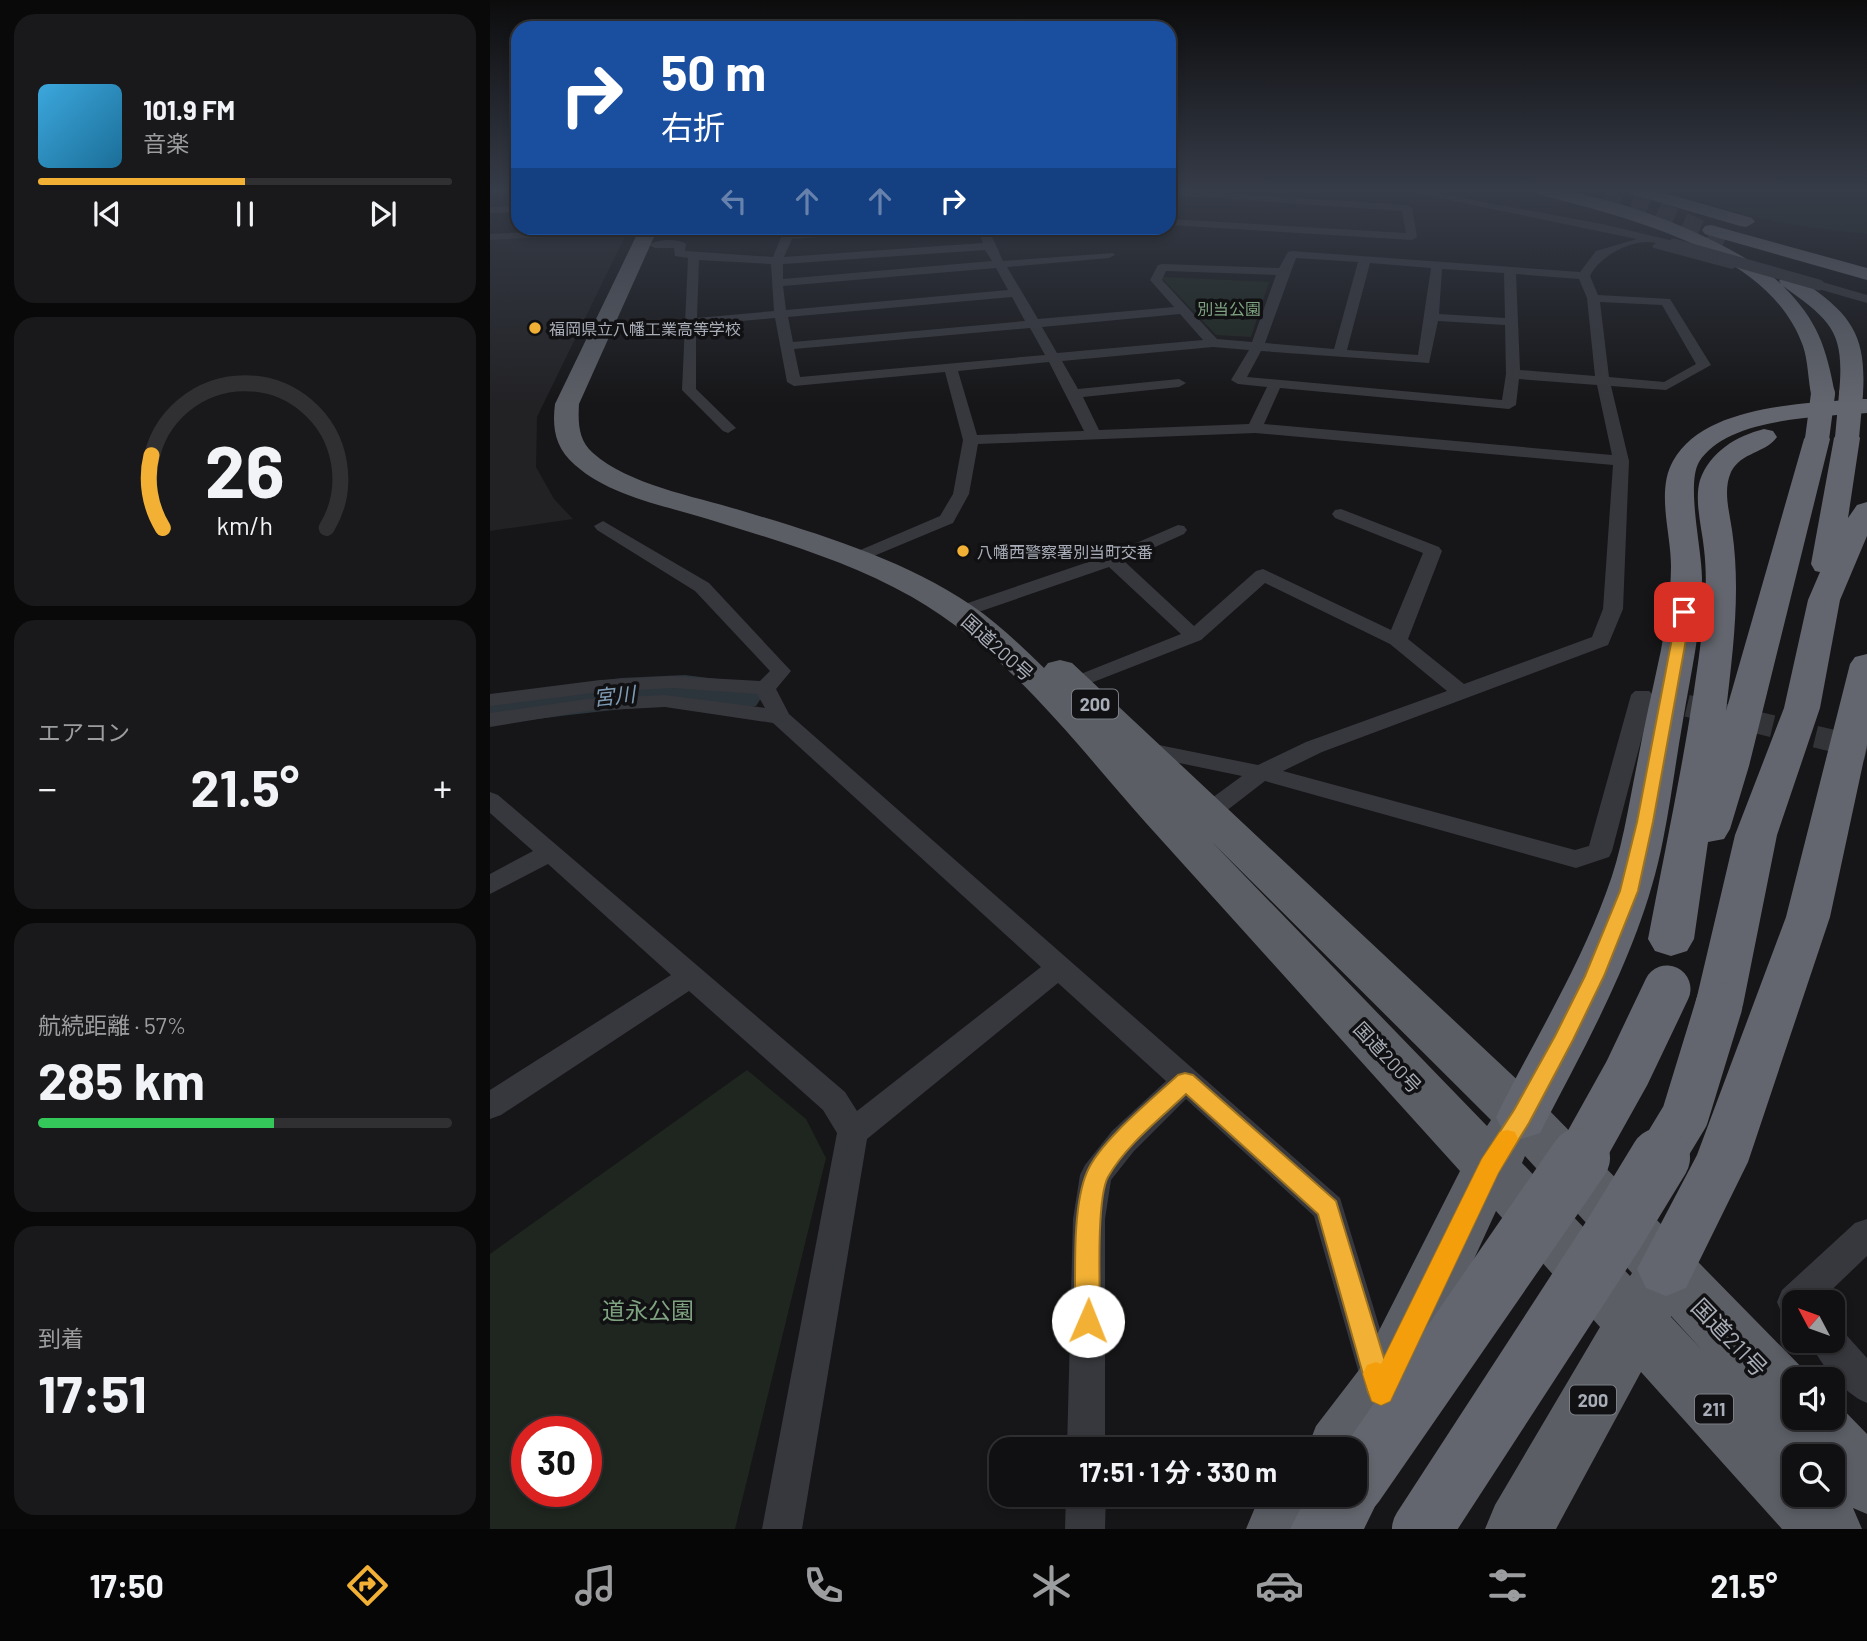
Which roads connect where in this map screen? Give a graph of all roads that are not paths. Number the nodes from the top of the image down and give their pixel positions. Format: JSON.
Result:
{"nodes":[{"id":1,"x":644,"y":261,"type":"edge"},
{"id":2,"x":694,"y":261,"type":"edge"},
{"id":3,"x":768,"y":261,"type":"edge"},
{"id":4,"x":786,"y":261,"type":"edge"},
{"id":5,"x":998,"y":261,"type":"edge"},
{"id":6,"x":1047,"y":261,"type":"edge"},
{"id":7,"x":1288,"y":261,"type":"edge"},
{"id":8,"x":1364,"y":261,"type":"edge"},
{"id":9,"x":1393,"y":261,"type":"edge"},
{"id":10,"x":1590,"y":261,"type":"edge"},
{"id":11,"x":1715,"y":261,"type":"tunnel mouth"},
{"id":12,"x":1735,"y":261,"type":"tunnel mouth"},
{"id":13,"x":1738,"y":261,"type":"tunnel mouth"},
{"id":14,"x":1757,"y":261,"type":"tunnel mouth"},
{"id":15,"x":1822,"y":261,"type":"edge"},
{"id":16,"x":777,"y":262,"type":"junction"},
{"id":17,"x":1437,"y":265,"type":"junction"},
{"id":18,"x":1001,"y":266,"type":"junction"},
{"id":19,"x":1732,"y":266,"type":"dead end"},
{"id":20,"x":1283,"y":272,"type":"junction"},
{"id":21,"x":1510,"y":272,"type":"junction"},
{"id":22,"x":1867,"y":274,"type":"edge"},
{"id":23,"x":1584,"y":276,"type":"junction"},
{"id":24,"x":778,"y":283,"type":"junction"},
{"id":25,"x":1015,"y":293,"type":"junction"},
{"id":26,"x":1594,"y":298,"type":"junction"},
{"id":27,"x":1867,"y":299,"type":"edge"},
{"id":28,"x":1183,"y":310,"type":"junction"},
{"id":29,"x":782,"y":313,"type":"junction"},
{"id":30,"x":1432,"y":317,"type":"junction"},
{"id":31,"x":690,"y":322,"type":"junction"},
{"id":32,"x":1511,"y":322,"type":"junction"},
{"id":33,"x":1035,"y":325,"type":"junction"},
{"id":34,"x":1213,"y":343,"type":"junction"},
{"id":35,"x":788,"y":346,"type":"junction"},
{"id":36,"x":1257,"y":347,"type":"junction"},
{"id":37,"x":1340,"y":352,"type":"junction"},
{"id":38,"x":1052,"y":357,"type":"junction"},
{"id":39,"x":950,"y":368,"type":"junction"},
{"id":40,"x":1513,"y":374,"type":"junction"},
{"id":41,"x":1603,"y":382,"type":"junction"},
{"id":42,"x":1179,"y":383,"type":"dead end"},
{"id":43,"x":1276,"y":384,"type":"junction"},
{"id":44,"x":1074,"y":394,"type":"junction"},
{"id":45,"x":1850,"y":420,"type":"edge"},
{"id":46,"x":728,"y":428,"type":"dead end"},
{"id":47,"x":1255,"y":428,"type":"junction"},
{"id":48,"x":1094,"y":435,"type":"junction"},
{"id":49,"x":971,"y":440,"type":"junction"},
{"id":50,"x":1621,"y":461,"type":"junction"},
{"id":51,"x":1867,"y":511,"type":"edge"},
{"id":52,"x":1341,"y":514,"type":"dead end"},
{"id":53,"x":603,"y":526,"type":"dead end"},
{"id":54,"x":1178,"y":530,"type":"dead end"},
{"id":55,"x":865,"y":554,"type":"junction"},
{"id":56,"x":1112,"y":560,"type":"junction"},
{"id":57,"x":970,"y":608,"type":"junction"},
{"id":58,"x":1194,"y":636,"type":"junction"},
{"id":59,"x":1397,"y":640,"type":"junction"},
{"id":60,"x":1867,"y":664,"type":"edge"},
{"id":61,"x":765,"y":688,"type":"junction"},
{"id":62,"x":1061,"y":688,"type":"junction"},
{"id":63,"x":1460,"y":691,"type":"junction"},
{"id":64,"x":1642,"y":695,"type":"dead end"},
{"id":65,"x":490,"y":700,"type":"edge"},
{"id":66,"x":1802,"y":708,"type":"junction"},
{"id":67,"x":780,"y":717,"type":"junction"},
{"id":68,"x":490,"y":720,"type":"edge"},
{"id":69,"x":1125,"y":754,"type":"junction"},
{"id":70,"x":1261,"y":773,"type":"junction"},
{"id":71,"x":490,"y":800,"type":"edge"},
{"id":72,"x":1209,"y":812,"type":"junction"},
{"id":73,"x":551,"y":852,"type":"junction"},
{"id":74,"x":490,"y":885,"type":"edge"},
{"id":75,"x":1669,"y":964,"type":"junction"},
{"id":76,"x":1058,"y":968,"type":"junction"},
{"id":77,"x":692,"y":975,"type":"junction"},
{"id":78,"x":1185,"y":1081,"type":"junction"},
{"id":79,"x":490,"y":1106,"type":"edge"},
{"id":80,"x":1522,"y":1117,"type":"junction"},
{"id":81,"x":853,"y":1132,"type":"junction"},
{"id":82,"x":1490,"y":1166,"type":"junction"},
{"id":83,"x":1867,"y":1234,"type":"edge"},
{"id":84,"x":1665,"y":1269,"type":"junction"},
{"id":85,"x":1807,"y":1290,"type":"edge"},
{"id":86,"x":1635,"y":1325,"type":"junction"},
{"id":87,"x":1839,"y":1353,"type":"edge"},
{"id":88,"x":1867,"y":1385,"type":"edge"},
{"id":89,"x":1782,"y":1391,"type":"edge"},
{"id":90,"x":1381,"y":1392,"type":"junction"},
{"id":91,"x":1818,"y":1430,"type":"edge"},
{"id":92,"x":1086,"y":1437,"type":"edge"},
{"id":93,"x":1348,"y":1437,"type":"edge"},
{"id":94,"x":1367,"y":1466,"type":"edge"},
{"id":95,"x":1782,"y":1481,"type":"edge"},
{"id":96,"x":1867,"y":1481,"type":"edge"},
{"id":97,"x":1086,"y":1507,"type":"edge"},
{"id":98,"x":1296,"y":1507,"type":"edge"},
{"id":99,"x":1339,"y":1507,"type":"edge"},
{"id":100,"x":1807,"y":1507,"type":"edge"},
{"id":101,"x":782,"y":1529,"type":"edge"},
{"id":102,"x":1085,"y":1529,"type":"edge"},
{"id":103,"x":1280,"y":1529,"type":"edge"},
{"id":104,"x":1324,"y":1529,"type":"edge"},
{"id":105,"x":1422,"y":1529,"type":"edge"},
{"id":106,"x":1519,"y":1529,"type":"edge"},
{"id":107,"x":1828,"y":1529,"type":"edge"}],
"edges":[{"from":1,"to":55,"type":"highway","name":"国道200号","number":"200"},
{"from":2,"to":31,"type":"street"},
{"from":3,"to":16,"type":"street"},
{"from":4,"to":16,"type":"street"},
{"from":5,"to":18,"type":"street"},
{"from":6,"to":18,"type":"street"},
{"from":7,"to":20,"type":"street"},
{"from":8,"to":37,"type":"street"},
{"from":9,"to":17,"type":"street"},
{"from":10,"to":23,"type":"street"},
{"from":11,"to":19,"type":"street"},
{"from":12,"to":27,"type":"street","bridge":true},
{"from":13,"to":45,"type":"highway","bridge":true},
{"from":14,"to":45,"type":"highway"},
{"from":15,"to":22,"type":"highway"},
{"from":16,"to":24,"type":"street"},
{"from":17,"to":21,"type":"street"},
{"from":17,"to":30,"type":"street"},
{"from":18,"to":24,"type":"street"},
{"from":18,"to":25,"type":"street"},
{"from":20,"to":28,"type":"street"},
{"from":20,"to":36,"type":"street"},
{"from":21,"to":23,"type":"street"},
{"from":21,"to":32,"type":"street"},
{"from":23,"to":26,"type":"street"},
{"from":24,"to":29,"type":"street"},
{"from":25,"to":29,"type":"street"},
{"from":25,"to":33,"type":"street"},
{"from":26,"to":41,"type":"street"},
{"from":26,"to":41,"type":"street"},
{"from":28,"to":33,"type":"street"},
{"from":28,"to":34,"type":"street"},
{"from":29,"to":31,"type":"street"},
{"from":29,"to":35,"type":"street"},
{"from":30,"to":32,"type":"street"},
{"from":30,"to":37,"type":"street"},
{"from":31,"to":46,"type":"street"},
{"from":32,"to":40,"type":"street"},
{"from":33,"to":35,"type":"street"},
{"from":33,"to":38,"type":"street"},
{"from":34,"to":36,"type":"street"},
{"from":34,"to":38,"type":"street"},
{"from":35,"to":39,"type":"street"},
{"from":36,"to":37,"type":"street"},
{"from":36,"to":43,"type":"street"},
{"from":38,"to":39,"type":"street"},
{"from":38,"to":44,"type":"street"},
{"from":39,"to":49,"type":"street"},
{"from":40,"to":41,"type":"street"},
{"from":40,"to":43,"type":"street"},
{"from":41,"to":50,"type":"street"},
{"from":42,"to":44,"type":"street"},
{"from":43,"to":47,"type":"street"},
{"from":44,"to":48,"type":"street"},
{"from":45,"to":66,"type":"highway"},
{"from":45,"to":75,"type":"highway"},
{"from":45,"to":75,"type":"highway"},
{"from":45,"to":80,"type":"highway"},
{"from":47,"to":48,"type":"street"},
{"from":47,"to":50,"type":"street"},
{"from":48,"to":49,"type":"street"},
{"from":49,"to":55,"type":"street"},
{"from":50,"to":63,"type":"street"},
{"from":51,"to":66,"type":"highway"},
{"from":52,"to":59,"type":"street"},
{"from":53,"to":61,"type":"street"},
{"from":54,"to":56,"type":"street"},
{"from":55,"to":57,"type":"highway","name":"国道200号","number":"200"},
{"from":56,"to":57,"type":"street"},
{"from":56,"to":58,"type":"street"},
{"from":57,"to":62,"type":"highway","name":"国道200号","number":"200"},
{"from":58,"to":59,"type":"street"},
{"from":58,"to":62,"type":"street"},
{"from":59,"to":63,"type":"street"},
{"from":60,"to":84,"type":"highway"},
{"from":61,"to":65,"type":"street"},
{"from":61,"to":67,"type":"street"},
{"from":62,"to":69,"type":"highway","name":"国道200号","number":"200"},
{"from":63,"to":70,"type":"street"},
{"from":64,"to":70,"type":"street"},
{"from":66,"to":105,"type":"highway","bridge":true},
{"from":67,"to":68,"type":"street"},
{"from":67,"to":76,"type":"street"},
{"from":69,"to":70,"type":"street"},
{"from":69,"to":72,"type":"highway","name":"国道200号","number":"200"},
{"from":69,"to":82,"type":"highway","name":"国道200号","number":"200"},
{"from":70,"to":72,"type":"street"},
{"from":71,"to":73,"type":"street"},
{"from":72,"to":80,"type":"highway","name":"国道200号","number":"200"},
{"from":73,"to":74,"type":"street"},
{"from":73,"to":77,"type":"street"},
{"from":75,"to":94,"type":"highway","bridge":true},
{"from":76,"to":78,"type":"street"},
{"from":76,"to":81,"type":"street"},
{"from":77,"to":79,"type":"street"},
{"from":77,"to":81,"type":"street"},
{"from":78,"to":90,"type":"street"},
{"from":78,"to":92,"type":"street"},
{"from":80,"to":82,"type":"highway"},
{"from":80,"to":84,"type":"highway","name":"国道200号","number":"200"},
{"from":81,"to":101,"type":"street"},
{"from":82,"to":86,"type":"highway","name":"国道200号","number":"200"},
{"from":82,"to":90,"type":"highway"},
{"from":83,"to":85,"type":"street"},
{"from":84,"to":86,"type":"highway","number":"200"},
{"from":84,"to":89,"type":"highway","name":"国道211号"},
{"from":86,"to":95,"type":"highway","number":"211"},
{"from":86,"to":106,"type":"highway","number":"200"},
{"from":87,"to":88,"type":"street"},
{"from":90,"to":93,"type":"highway"},
{"from":91,"to":96,"type":"highway"},
{"from":97,"to":102,"type":"street"},
{"from":98,"to":103,"type":"highway"},
{"from":99,"to":104,"type":"highway"},
{"from":100,"to":107,"type":"highway","number":"211"}]}
